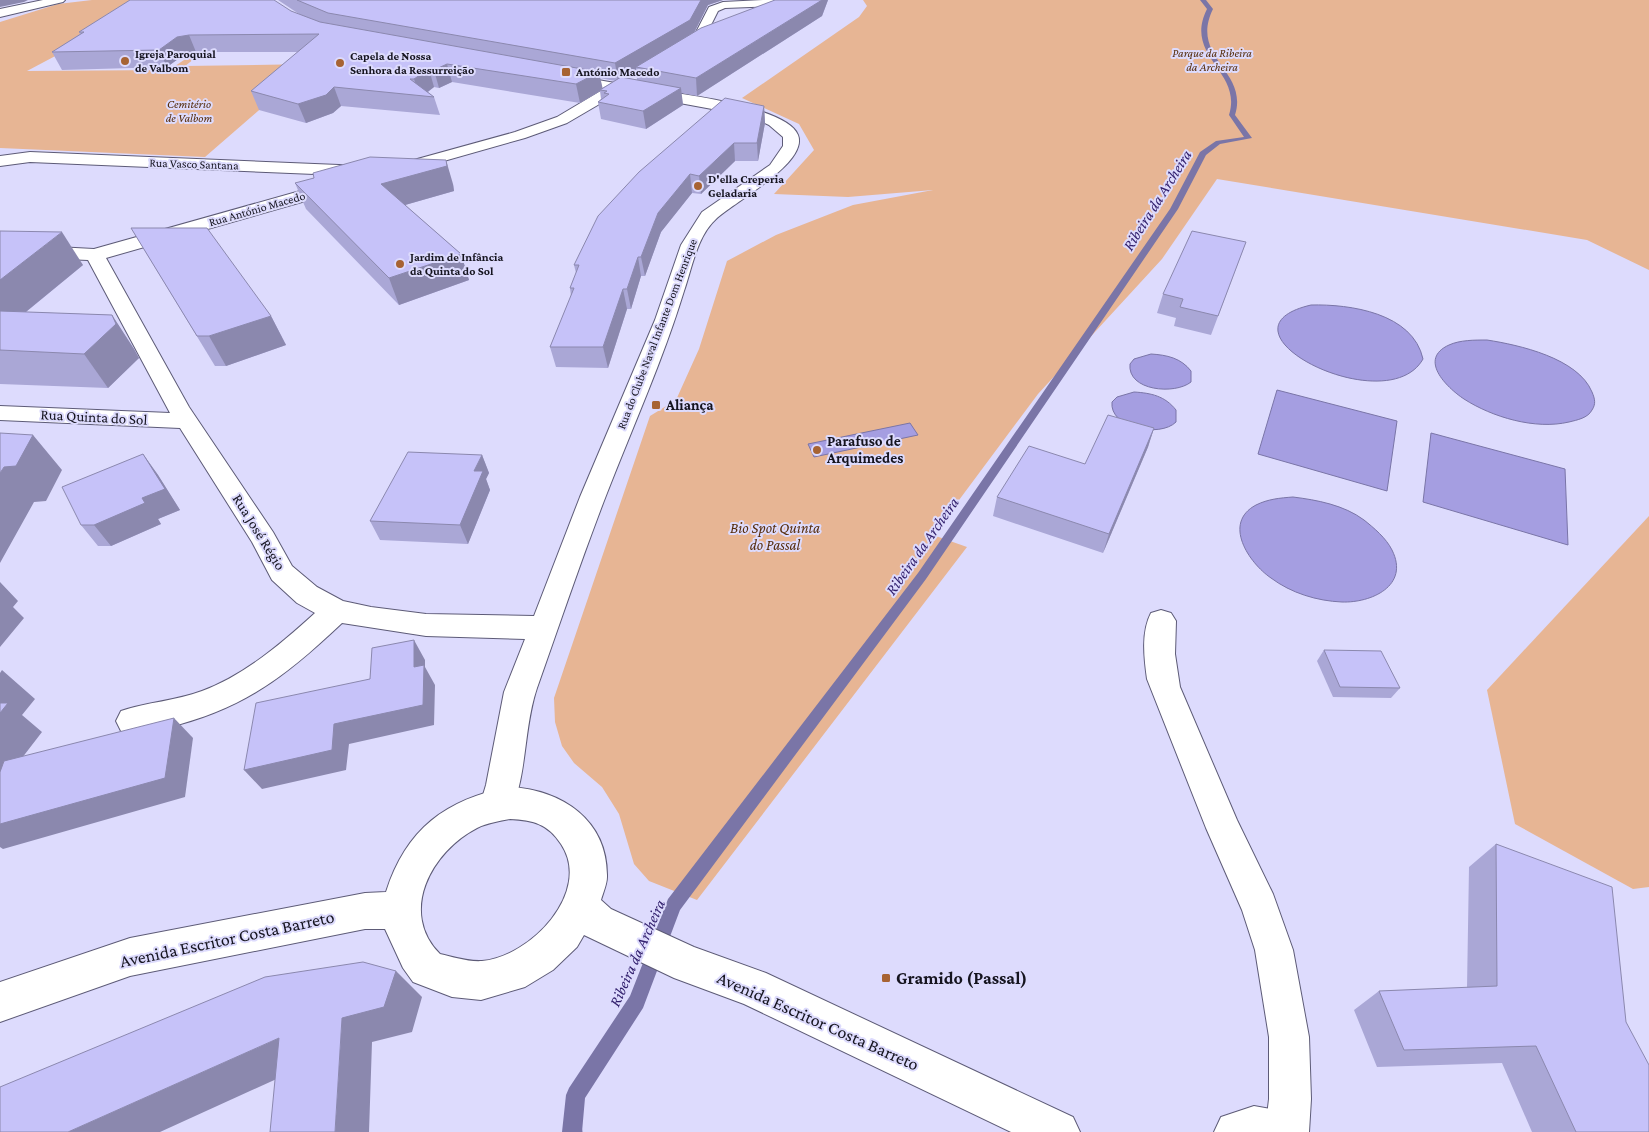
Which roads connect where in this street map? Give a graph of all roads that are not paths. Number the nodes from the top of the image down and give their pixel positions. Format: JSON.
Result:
{"nodes":[{"id":1,"x":16,"y":0,"type":"edge"},
{"id":2,"x":59,"y":0,"type":"edge"},
{"id":3,"x":803,"y":1,"type":"edge"},
{"id":4,"x":0,"y":13,"type":"edge"},
{"id":5,"x":758,"y":17,"type":"edge"},
{"id":6,"x":715,"y":33,"type":"edge"},
{"id":7,"x":546,"y":74,"type":"edge"},
{"id":8,"x":634,"y":78,"type":"edge"},
{"id":9,"x":619,"y":87,"type":"junction"},
{"id":10,"x":0,"y":161,"type":"edge"},
{"id":11,"x":388,"y":172,"type":"junction"},
{"id":12,"x":0,"y":250,"type":"edge"},
{"id":13,"x":95,"y":255,"type":"junction"},
{"id":14,"x":0,"y":412,"type":"edge"},
{"id":15,"x":188,"y":421,"type":"junction"},
{"id":16,"x":336,"y":612,"type":"junction"},
{"id":17,"x":1161,"y":621,"type":"dead end"},
{"id":18,"x":544,"y":628,"type":"junction"},
{"id":19,"x":132,"y":721,"type":"dead end"},
{"id":20,"x":497,"y":805,"type":"junction"},
{"id":21,"x":581,"y":907,"type":"junction"},
{"id":22,"x":400,"y":910,"type":"junction"},
{"id":23,"x":0,"y":1002,"type":"edge"},
{"id":24,"x":1058,"y":1132,"type":"edge"},
{"id":25,"x":1236,"y":1132,"type":"edge"},
{"id":26,"x":1276,"y":1132,"type":"edge"},
{"id":27,"x":1286,"y":1132,"type":"edge"}],
"edges":[{"from":1,"to":4,"type":"street"},
{"from":2,"to":4,"type":"street"},
{"from":3,"to":5,"type":"street"},
{"from":3,"to":6,"type":"street"},
{"from":7,"to":9,"type":"street","name":"Rua do Clube Naval Infante Dom Henrique"},
{"from":8,"to":9,"type":"street","name":"Rua António Macedo"},
{"from":9,"to":11,"type":"street","name":"Rua António Macedo"},
{"from":9,"to":18,"type":"street","name":"Rua do Clube Naval Infante Dom Henrique"},
{"from":10,"to":11,"type":"street","name":"Rua Vasco Santana"},
{"from":11,"to":13,"type":"street","name":"Rua António Macedo"},
{"from":12,"to":13,"type":"street","name":"Rua António Macedo"},
{"from":13,"to":15,"type":"street","name":"Rua José Régio"},
{"from":14,"to":15,"type":"street","name":"Rua Quinta do Sol"},
{"from":15,"to":16,"type":"street","name":"Rua José Régio"},
{"from":16,"to":18,"type":"street","name":"Rua José Régio"},
{"from":16,"to":19,"type":"street"},
{"from":17,"to":27,"type":"street"},
{"from":18,"to":20,"type":"street","name":"Rua do Clube Naval Infante Dom Henrique"},
{"from":20,"to":21,"type":"street"},
{"from":20,"to":22,"type":"street"},
{"from":21,"to":22,"type":"street"},
{"from":21,"to":24,"type":"street","name":"Avenida Escritor Costa Barreto"},
{"from":22,"to":23,"type":"street","name":"Avenida Escritor Costa Barreto"},
{"from":25,"to":26,"type":"street"}]}
